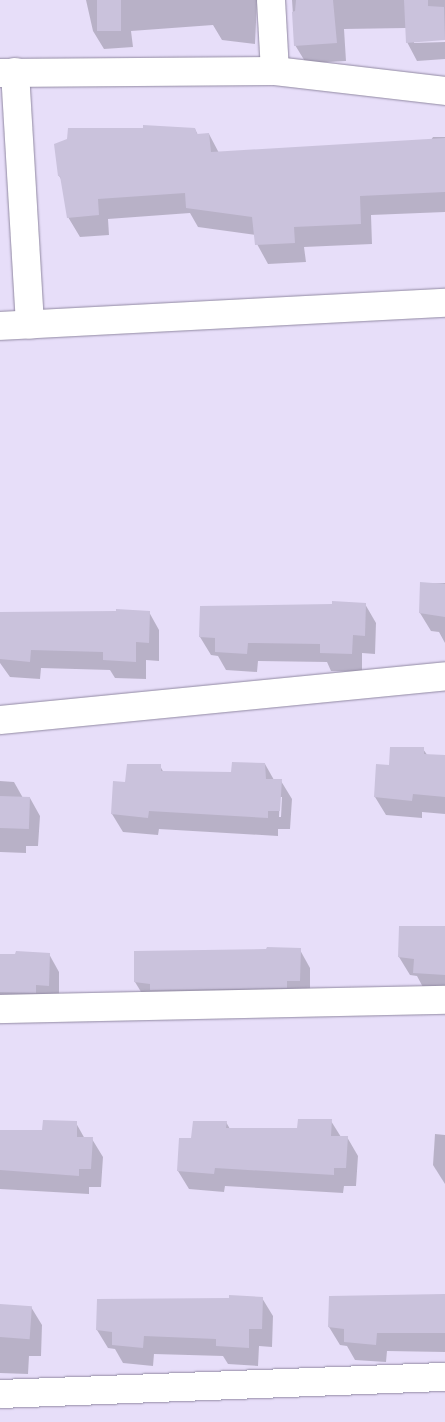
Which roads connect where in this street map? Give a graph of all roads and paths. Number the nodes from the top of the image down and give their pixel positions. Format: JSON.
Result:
{"nodes":[{"id":1,"x":272,"y":0,"type":"edge"},
{"id":2,"x":275,"y":71,"type":"junction"},
{"id":3,"x":8,"y":72,"type":"edge"},
{"id":4,"x":445,"y":91,"type":"edge"},
{"id":5,"x":445,"y":303,"type":"edge"},
{"id":6,"x":30,"y":325,"type":"junction"},
{"id":7,"x":0,"y":326,"type":"edge"},
{"id":8,"x":445,"y":676,"type":"edge"},
{"id":9,"x":0,"y":720,"type":"edge"},
{"id":10,"x":445,"y":1000,"type":"edge"},
{"id":11,"x":0,"y":1009,"type":"edge"},
{"id":12,"x":445,"y":1377,"type":"edge"},
{"id":13,"x":0,"y":1394,"type":"edge"}],
"edges":[{"from":1,"to":2,"type":"street"},
{"from":2,"to":3,"type":"street"},
{"from":2,"to":4,"type":"street"},
{"from":3,"to":6,"type":"street"},
{"from":5,"to":6,"type":"street"},
{"from":6,"to":7,"type":"street"},
{"from":8,"to":9,"type":"street"},
{"from":10,"to":11,"type":"street"},
{"from":12,"to":13,"type":"street"}]}
